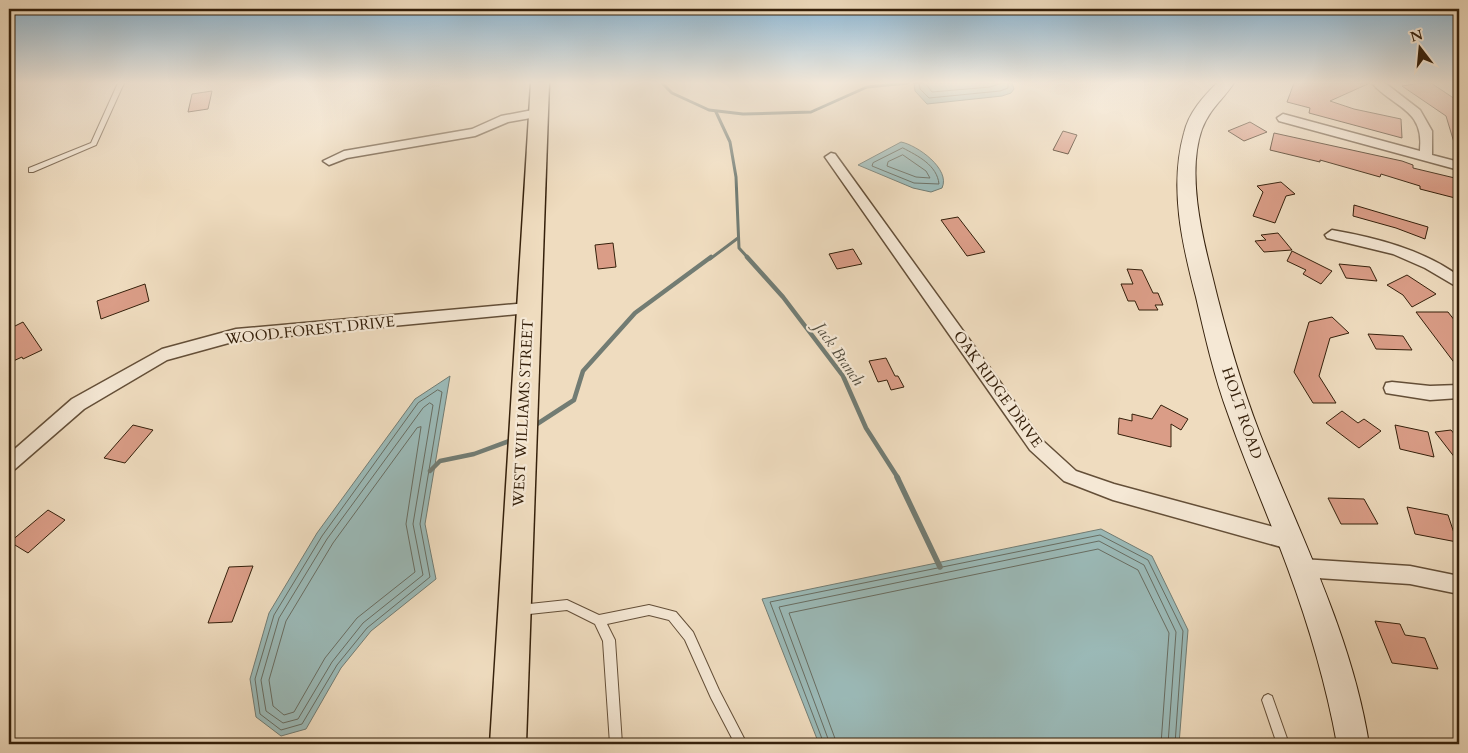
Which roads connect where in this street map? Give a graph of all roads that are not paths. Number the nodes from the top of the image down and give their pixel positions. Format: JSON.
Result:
{"nodes":[{"id":1,"x":105,"y":118,"type":"edge"},
{"id":2,"x":510,"y":118,"type":"edge"},
{"id":3,"x":538,"y":118,"type":"edge"},
{"id":4,"x":1199,"y":118,"type":"edge"},
{"id":5,"x":1284,"y":118,"type":"dead end"},
{"id":6,"x":1421,"y":118,"type":"edge"},
{"id":7,"x":1426,"y":156,"type":"junction"},
{"id":8,"x":831,"y":157,"type":"dead end"},
{"id":9,"x":329,"y":161,"type":"dead end"},
{"id":10,"x":1459,"y":166,"type":"edge"},
{"id":11,"x":31,"y":170,"type":"dead end"},
{"id":12,"x":1332,"y":235,"type":"dead end"},
{"id":13,"x":1459,"y":283,"type":"edge"},
{"id":14,"x":528,"y":308,"type":"junction"},
{"id":15,"x":1392,"y":388,"type":"dead end"},
{"id":16,"x":1459,"y":392,"type":"edge"},
{"id":17,"x":9,"y":464,"type":"edge"},
{"id":18,"x":1292,"y":541,"type":"junction"},
{"id":19,"x":1302,"y":568,"type":"junction"},
{"id":20,"x":1459,"y":585,"type":"edge"},
{"id":21,"x":514,"y":610,"type":"junction"},
{"id":22,"x":599,"y":620,"type":"junction"},
{"id":23,"x":1268,"y":700,"type":"dead end"},
{"id":24,"x":508,"y":744,"type":"edge"},
{"id":25,"x":616,"y":744,"type":"edge"},
{"id":26,"x":741,"y":744,"type":"edge"},
{"id":27,"x":1283,"y":744,"type":"edge"},
{"id":28,"x":1353,"y":744,"type":"edge"}],
"edges":[{"from":1,"to":11,"type":"lane"},
{"from":2,"to":9,"type":"street"},
{"from":3,"to":14,"type":"main road","name":"WEST WILLIAMS STREET"},
{"from":4,"to":18,"type":"street","name":"HOLT ROAD"},
{"from":5,"to":7,"type":"street"},
{"from":6,"to":7,"type":"street"},
{"from":7,"to":10,"type":"street"},
{"from":8,"to":18,"type":"street","name":"OAK RIDGE DRIVE"},
{"from":12,"to":13,"type":"street"},
{"from":14,"to":17,"type":"street","name":"WOOD FOREST DRIVE"},
{"from":14,"to":21,"type":"main road","name":"WEST WILLIAMS STREET"},
{"from":15,"to":16,"type":"street"},
{"from":18,"to":19,"type":"street","name":"HOLT ROAD"},
{"from":19,"to":20,"type":"street"},
{"from":19,"to":28,"type":"street","name":"HOLT ROAD"},
{"from":21,"to":22,"type":"lane"},
{"from":21,"to":24,"type":"main road","name":"WEST WILLIAMS STREET"},
{"from":22,"to":25,"type":"lane"},
{"from":22,"to":26,"type":"lane"},
{"from":23,"to":27,"type":"lane"}]}
